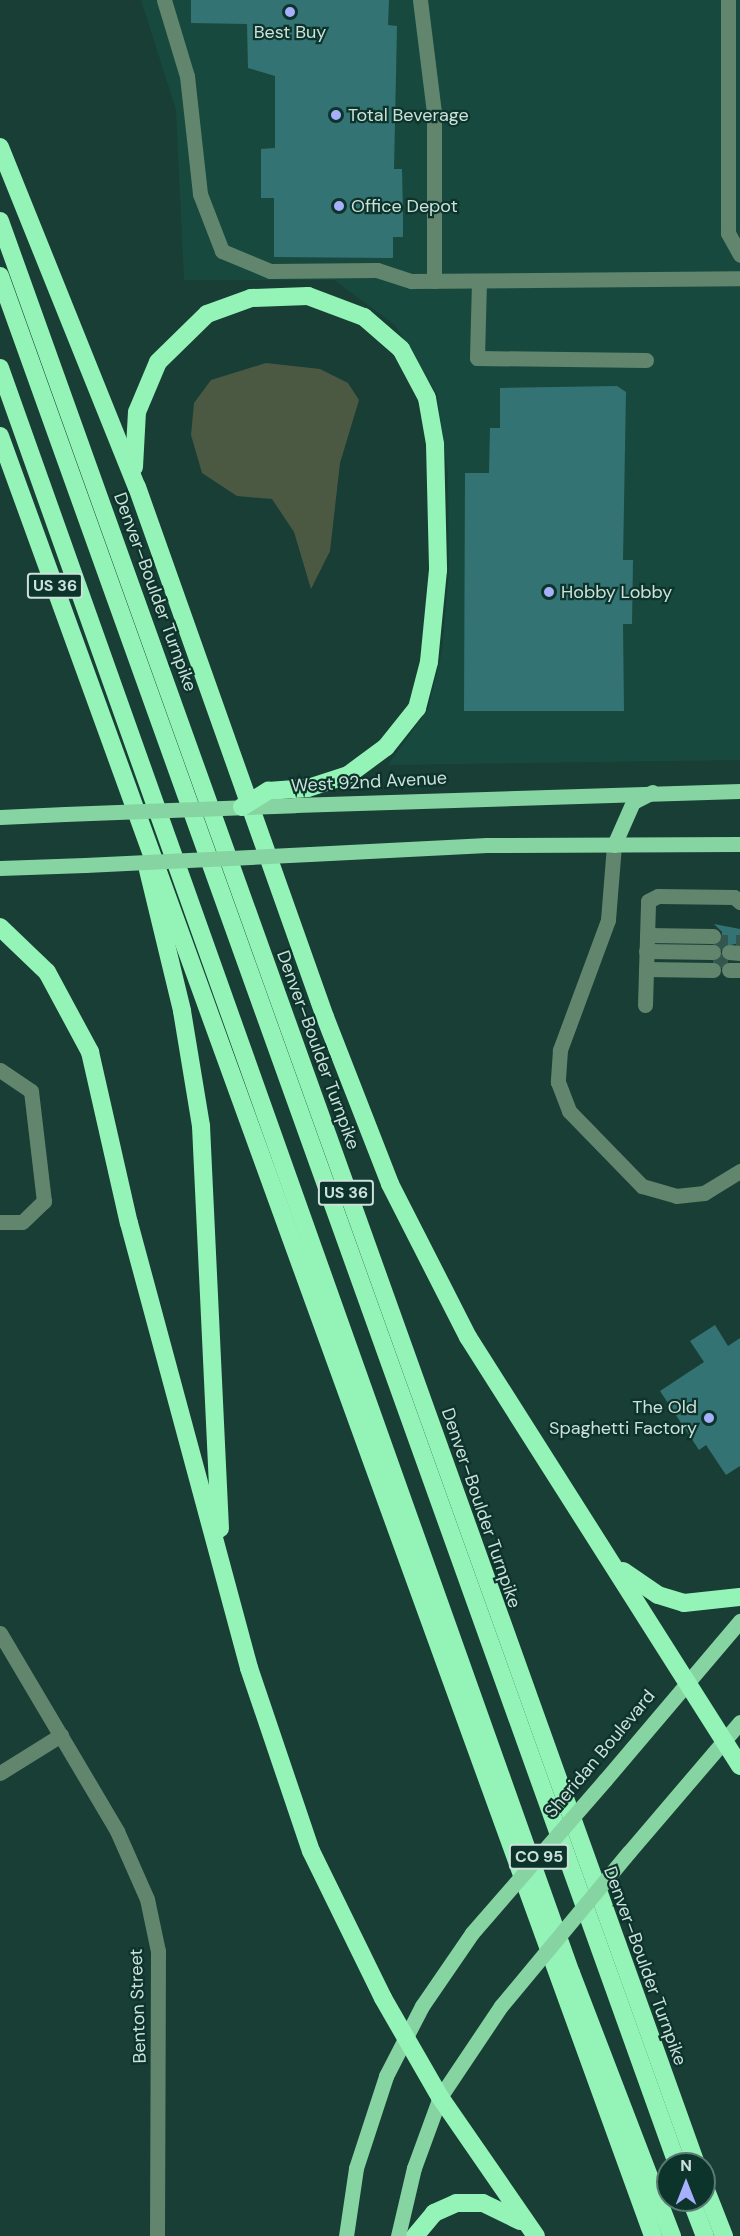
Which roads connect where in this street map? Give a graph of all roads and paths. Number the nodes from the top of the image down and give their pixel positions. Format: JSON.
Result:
{"nodes":[{"id":1,"x":164,"y":0,"type":"edge"},
{"id":2,"x":420,"y":0,"type":"edge"},
{"id":3,"x":728,"y":0,"type":"edge"},
{"id":4,"x":0,"y":147,"type":"edge"},
{"id":5,"x":0,"y":221,"type":"edge"},
{"id":6,"x":740,"y":255,"type":"edge"},
{"id":7,"x":0,"y":276,"type":"edge"},
{"id":8,"x":740,"y":278,"type":"edge"},
{"id":9,"x":434,"y":281,"type":"junction"},
{"id":10,"x":479,"y":281,"type":"junction"},
{"id":11,"x":646,"y":360,"type":"dead end"},
{"id":12,"x":0,"y":368,"type":"edge"},
{"id":13,"x":0,"y":436,"type":"edge"},
{"id":14,"x":137,"y":487,"type":"junction"},
{"id":15,"x":109,"y":735,"type":"junction"},
{"id":16,"x":658,"y":789,"type":"junction"},
{"id":17,"x":740,"y":791,"type":"edge"},
{"id":18,"x":242,"y":807,"type":"junction"},
{"id":19,"x":0,"y":817,"type":"edge"},
{"id":20,"x":740,"y":844,"type":"edge"},
{"id":21,"x":614,"y":845,"type":"junction"},
{"id":22,"x":0,"y":868,"type":"edge"},
{"id":23,"x":740,"y":902,"type":"edge"},
{"id":24,"x":0,"y":927,"type":"edge"},
{"id":25,"x":646,"y":951,"type":"junction"},
{"id":26,"x":645,"y":1005,"type":"dead end"},
{"id":27,"x":0,"y":1070,"type":"edge"},
{"id":28,"x":740,"y":1171,"type":"edge"},
{"id":29,"x":0,"y":1222,"type":"edge"},
{"id":30,"x":613,"y":1562,"type":"junction"},
{"id":31,"x":740,"y":1597,"type":"edge"},
{"id":32,"x":740,"y":1621,"type":"edge"},
{"id":33,"x":0,"y":1633,"type":"edge"},
{"id":34,"x":244,"y":1650,"type":"junction"},
{"id":35,"x":688,"y":1682,"type":"junction"},
{"id":36,"x":740,"y":1722,"type":"edge"},
{"id":37,"x":61,"y":1735,"type":"junction"},
{"id":38,"x":722,"y":1743,"type":"junction"},
{"id":39,"x":740,"y":1766,"type":"edge"},
{"id":40,"x":0,"y":1773,"type":"edge"},
{"id":41,"x":405,"y":2035,"type":"junction"},
{"id":42,"x":440,"y":2097,"type":"junction"},
{"id":43,"x":673,"y":2152,"type":"edge"},
{"id":44,"x":692,"y":2152,"type":"edge"},
{"id":45,"x":696,"y":2212,"type":"edge"},
{"id":46,"x":715,"y":2212,"type":"edge"},
{"id":47,"x":157,"y":2236,"type":"edge"},
{"id":48,"x":346,"y":2236,"type":"edge"},
{"id":49,"x":398,"y":2236,"type":"edge"},
{"id":50,"x":414,"y":2236,"type":"edge"},
{"id":51,"x":536,"y":2236,"type":"edge"},
{"id":52,"x":653,"y":2236,"type":"edge"},
{"id":53,"x":672,"y":2236,"type":"edge"},
{"id":54,"x":705,"y":2236,"type":"edge"},
{"id":55,"x":724,"y":2236,"type":"edge"}],
"edges":[{"from":1,"to":9,"type":"street"},
{"from":2,"to":9,"type":"street"},
{"from":3,"to":6,"type":"street"},
{"from":4,"to":14,"type":"highway"},
{"from":5,"to":44,"type":"highway","name":"Denver–Boulder Turnpike","number":"US 36"},
{"from":7,"to":43,"type":"highway"},
{"from":8,"to":10,"type":"street"},
{"from":9,"to":10,"type":"street"},
{"from":10,"to":11,"type":"street"},
{"from":12,"to":53,"type":"highway"},
{"from":13,"to":15,"type":"highway","number":"US 36"},
{"from":14,"to":18,"type":"highway","bridge":true},
{"from":14,"to":30,"type":"highway"},
{"from":15,"to":34,"type":"highway"},
{"from":15,"to":52,"type":"highway","number":"US 36"},
{"from":16,"to":17,"type":"main road","name":"West 92nd Avenue"},
{"from":16,"to":18,"type":"main road","name":"West 92nd Avenue","bridge":true},
{"from":16,"to":21,"type":"main road"},
{"from":18,"to":19,"type":"main road","name":"West 92nd Avenue","bridge":true},
{"from":20,"to":21,"type":"main road"},
{"from":21,"to":22,"type":"main road","bridge":true},
{"from":21,"to":28,"type":"street"},
{"from":23,"to":25,"type":"street"},
{"from":24,"to":34,"type":"highway"},
{"from":25,"to":25,"type":"street"},
{"from":25,"to":26,"type":"street"},
{"from":27,"to":29,"type":"street"},
{"from":30,"to":31,"type":"highway"},
{"from":30,"to":35,"type":"highway"},
{"from":32,"to":35,"type":"main road","name":"Sheridan Boulevard"},
{"from":33,"to":37,"type":"street","name":"Benton Street"},
{"from":34,"to":41,"type":"highway"},
{"from":35,"to":38,"type":"highway"},
{"from":35,"to":41,"type":"main road","name":"Sheridan Boulevard","number":"CO 95","bridge":true},
{"from":36,"to":38,"type":"main road"},
{"from":37,"to":40,"type":"street"},
{"from":37,"to":47,"type":"street","name":"Benton Street"},
{"from":38,"to":39,"type":"highway"},
{"from":38,"to":42,"type":"main road","bridge":true},
{"from":41,"to":42,"type":"highway"},
{"from":41,"to":48,"type":"main road","name":"Sheridan Boulevard","number":"CO 95"},
{"from":42,"to":49,"type":"main road"},
{"from":42,"to":51,"type":"highway"},
{"from":45,"to":54,"type":"highway"},
{"from":46,"to":55,"type":"highway"},
{"from":50,"to":51,"type":"highway"}]}
